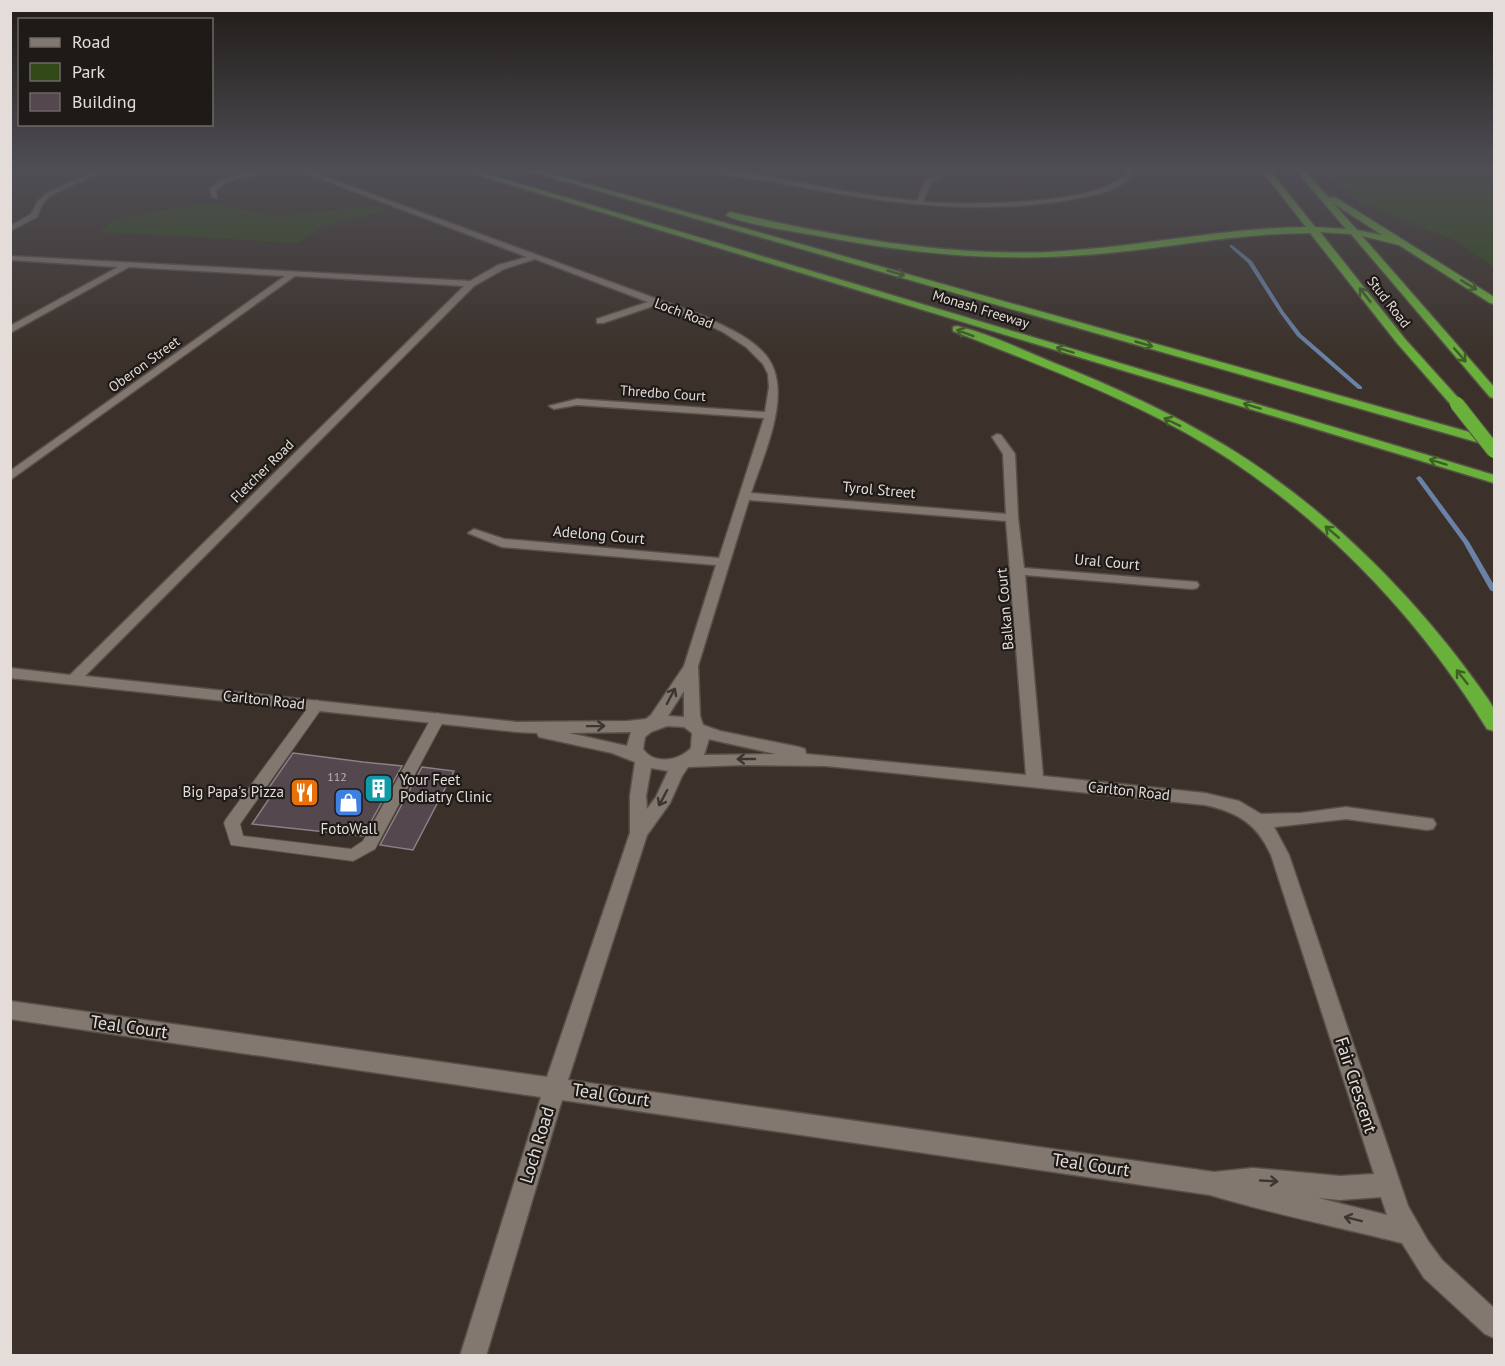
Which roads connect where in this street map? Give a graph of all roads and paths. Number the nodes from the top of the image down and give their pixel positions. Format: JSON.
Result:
{"nodes":[{"id":1,"x":467,"y":232,"type":"edge"},
{"id":2,"x":670,"y":232,"type":"edge"},
{"id":3,"x":747,"y":232,"type":"edge"},
{"id":4,"x":803,"y":232,"type":"edge"},
{"id":5,"x":1224,"y":232,"type":"edge"},
{"id":6,"x":1260,"y":232,"type":"edge"},
{"id":7,"x":1315,"y":232,"type":"edge"},
{"id":8,"x":1337,"y":232,"type":"edge"},
{"id":9,"x":1385,"y":232,"type":"edge"},
{"id":10,"x":1354,"y":233,"type":"junction"},
{"id":11,"x":1206,"y":239,"type":"junction"},
{"id":12,"x":1408,"y":246,"type":"junction"},
{"id":13,"x":535,"y":257,"type":"junction"},
{"id":14,"x":10,"y":258,"type":"edge"},
{"id":15,"x":127,"y":265,"type":"junction"},
{"id":16,"x":293,"y":274,"type":"junction"},
{"id":17,"x":816,"y":276,"type":"junction"},
{"id":18,"x":471,"y":284,"type":"junction"},
{"id":19,"x":1494,"y":301,"type":"edge"},
{"id":20,"x":655,"y":302,"type":"junction"},
{"id":21,"x":600,"y":321,"type":"dead end"},
{"id":22,"x":10,"y":330,"type":"edge"},
{"id":23,"x":1494,"y":394,"type":"edge"},
{"id":24,"x":554,"y":406,"type":"dead end"},
{"id":25,"x":770,"y":415,"type":"junction"},
{"id":26,"x":997,"y":437,"type":"dead end"},
{"id":27,"x":1494,"y":443,"type":"edge"},
{"id":28,"x":1494,"y":451,"type":"edge"},
{"id":29,"x":10,"y":477,"type":"edge"},
{"id":30,"x":1494,"y":479,"type":"edge"},
{"id":31,"x":744,"y":496,"type":"junction"},
{"id":32,"x":1012,"y":518,"type":"junction"},
{"id":33,"x":474,"y":533,"type":"dead end"},
{"id":34,"x":722,"y":562,"type":"junction"},
{"id":35,"x":1018,"y":571,"type":"junction"},
{"id":36,"x":1192,"y":585,"type":"dead end"},
{"id":37,"x":691,"y":666,"type":"junction"},
{"id":38,"x":10,"y":673,"type":"edge"},
{"id":39,"x":74,"y":680,"type":"junction"},
{"id":40,"x":316,"y":705,"type":"junction"},
{"id":41,"x":438,"y":718,"type":"junction"},
{"id":42,"x":650,"y":724,"type":"junction"},
{"id":43,"x":1494,"y":725,"type":"edge"},
{"id":44,"x":517,"y":727,"type":"junction"},
{"id":45,"x":695,"y":728,"type":"junction"},
{"id":46,"x":640,"y":756,"type":"junction"},
{"id":47,"x":826,"y":760,"type":"junction"},
{"id":48,"x":683,"y":762,"type":"junction"},
{"id":49,"x":1035,"y":781,"type":"junction"},
{"id":50,"x":1258,"y":820,"type":"junction"},
{"id":51,"x":1427,"y":824,"type":"dead end"},
{"id":52,"x":639,"y":833,"type":"junction"},
{"id":53,"x":10,"y":1010,"type":"edge"},
{"id":54,"x":555,"y":1087,"type":"junction"},
{"id":55,"x":1210,"y":1183,"type":"junction"},
{"id":56,"x":1390,"y":1185,"type":"junction"},
{"id":57,"x":1409,"y":1233,"type":"junction"},
{"id":58,"x":1494,"y":1325,"type":"edge"},
{"id":59,"x":473,"y":1356,"type":"edge"}],
"edges":[{"from":1,"to":13,"type":"street","name":"Loch Road"},
{"from":2,"to":17,"type":"highway","name":"Monash Freeway"},
{"from":3,"to":27,"type":"highway","name":"Monash Freeway","one_way":true},
{"from":4,"to":11,"type":"highway"},
{"from":5,"to":11,"type":"highway"},
{"from":6,"to":11,"type":"highway"},
{"from":28,"to":7,"type":"highway","name":"Stud Road","one_way":true,"bridge":true},
{"from":8,"to":10,"type":"highway"},
{"from":9,"to":12,"type":"highway"},
{"from":10,"to":12,"type":"highway"},
{"from":10,"to":23,"type":"highway","name":"Stud Road","one_way":true},
{"from":12,"to":19,"type":"highway","one_way":true},
{"from":13,"to":18,"type":"street","name":"Fletcher Road"},
{"from":13,"to":20,"type":"street","name":"Loch Road"},
{"from":14,"to":15,"type":"street"},
{"from":15,"to":16,"type":"street"},
{"from":15,"to":22,"type":"street"},
{"from":16,"to":18,"type":"street"},
{"from":16,"to":29,"type":"street","name":"Oberon Street"},
{"from":30,"to":17,"type":"highway","name":"Monash Freeway","one_way":true},
{"from":43,"to":17,"type":"highway","one_way":true},
{"from":18,"to":39,"type":"street","name":"Fletcher Road"},
{"from":20,"to":21,"type":"street"},
{"from":20,"to":25,"type":"street","name":"Loch Road"},
{"from":24,"to":25,"type":"street","name":"Thredbo Court"},
{"from":25,"to":31,"type":"street","name":"Loch Road"},
{"from":26,"to":32,"type":"street","name":"Balkan Court"},
{"from":31,"to":32,"type":"street","name":"Tyrol Street"},
{"from":31,"to":34,"type":"street","name":"Loch Road"},
{"from":32,"to":35,"type":"street","name":"Balkan Court"},
{"from":33,"to":34,"type":"street","name":"Adelong Court"},
{"from":34,"to":37,"type":"street","name":"Loch Road"},
{"from":35,"to":36,"type":"street","name":"Ural Court"},
{"from":35,"to":49,"type":"street","name":"Balkan Court"},
{"from":42,"to":37,"type":"street","name":"Loch Road","one_way":true},
{"from":37,"to":45,"type":"street","name":"Loch Road"},
{"from":38,"to":39,"type":"street","name":"Carlton Road"},
{"from":39,"to":40,"type":"street","name":"Carlton Road"},
{"from":40,"to":41,"type":"street","name":"Carlton Road"},
{"from":40,"to":41,"type":"lane"},
{"from":41,"to":44,"type":"street","name":"Carlton Road"},
{"from":44,"to":42,"type":"street","name":"Carlton Road","one_way":true},
{"from":42,"to":45,"type":"street"},
{"from":42,"to":46,"type":"street"},
{"from":44,"to":46,"type":"street","name":"Carlton Road"},
{"from":45,"to":47,"type":"street","name":"Carlton Road"},
{"from":45,"to":48,"type":"street"},
{"from":46,"to":48,"type":"street"},
{"from":46,"to":52,"type":"street","name":"Loch Road"},
{"from":47,"to":48,"type":"street","name":"Carlton Road","one_way":true},
{"from":47,"to":49,"type":"street","name":"Carlton Road"},
{"from":48,"to":52,"type":"street","name":"Loch Road","one_way":true},
{"from":49,"to":50,"type":"street","name":"Carlton Road"},
{"from":50,"to":51,"type":"street"},
{"from":50,"to":56,"type":"street","name":"Fair Crescent"},
{"from":52,"to":54,"type":"street","name":"Loch Road"},
{"from":53,"to":54,"type":"street","name":"Teal Court"},
{"from":54,"to":55,"type":"street","name":"Teal Court"},
{"from":54,"to":59,"type":"street","name":"Loch Road"},
{"from":55,"to":56,"type":"street","name":"Teal Court","one_way":true},
{"from":57,"to":55,"type":"street","name":"Teal Court","one_way":true},
{"from":56,"to":57,"type":"street","name":"Fair Crescent"},
{"from":57,"to":58,"type":"street","name":"Fair Crescent"}]}
